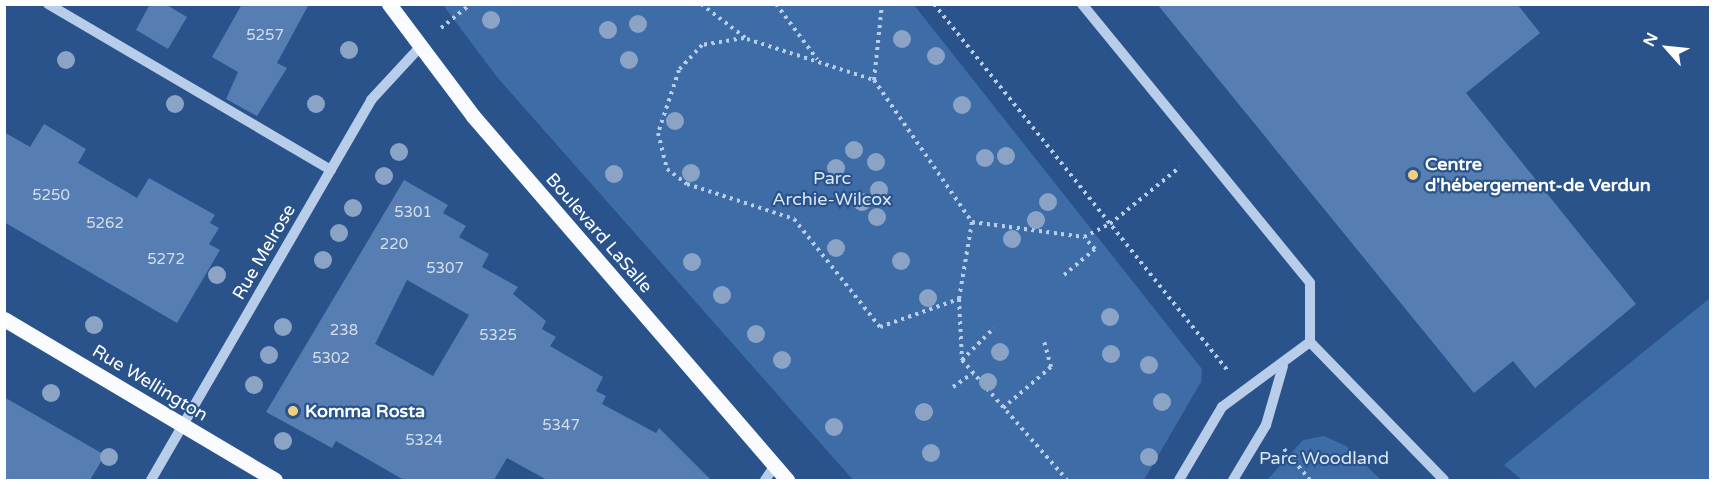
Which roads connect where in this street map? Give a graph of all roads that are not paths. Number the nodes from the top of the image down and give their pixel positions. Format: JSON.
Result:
{"nodes":[{"id":1,"x":48,"y":4,"type":"edge"},
{"id":2,"x":389,"y":4,"type":"edge"},
{"id":3,"x":1082,"y":4,"type":"edge"},
{"id":4,"x":418,"y":49,"type":"junction"},
{"id":5,"x":330,"y":170,"type":"junction"},
{"id":6,"x":4,"y":320,"type":"edge"},
{"id":7,"x":1310,"y":342,"type":"junction"},
{"id":8,"x":1283,"y":366,"type":"junction"},
{"id":9,"x":183,"y":426,"type":"junction"},
{"id":10,"x":774,"y":467,"type":"junction"},
{"id":11,"x":151,"y":480,"type":"edge"},
{"id":12,"x":275,"y":480,"type":"edge"},
{"id":13,"x":765,"y":480,"type":"edge"},
{"id":14,"x":788,"y":480,"type":"edge"},
{"id":15,"x":1179,"y":480,"type":"edge"},
{"id":16,"x":1233,"y":480,"type":"edge"},
{"id":17,"x":1444,"y":480,"type":"edge"}],
"edges":[{"from":1,"to":5,"type":"street"},
{"from":2,"to":4,"type":"main road","name":"Boulevard LaSalle"},
{"from":3,"to":7,"type":"street"},
{"from":4,"to":5,"type":"street","name":"Rue Melrose"},
{"from":4,"to":10,"type":"main road","name":"Boulevard LaSalle"},
{"from":5,"to":9,"type":"street","name":"Rue Melrose"},
{"from":6,"to":9,"type":"main road","name":"Rue Wellington"},
{"from":7,"to":8,"type":"street"},
{"from":7,"to":17,"type":"street"},
{"from":8,"to":15,"type":"street"},
{"from":8,"to":16,"type":"street"},
{"from":9,"to":11,"type":"street","name":"Rue Melrose"},
{"from":9,"to":12,"type":"main road","name":"Rue Wellington"},
{"from":10,"to":13,"type":"street"},
{"from":10,"to":14,"type":"main road","name":"Boulevard LaSalle"}]}
